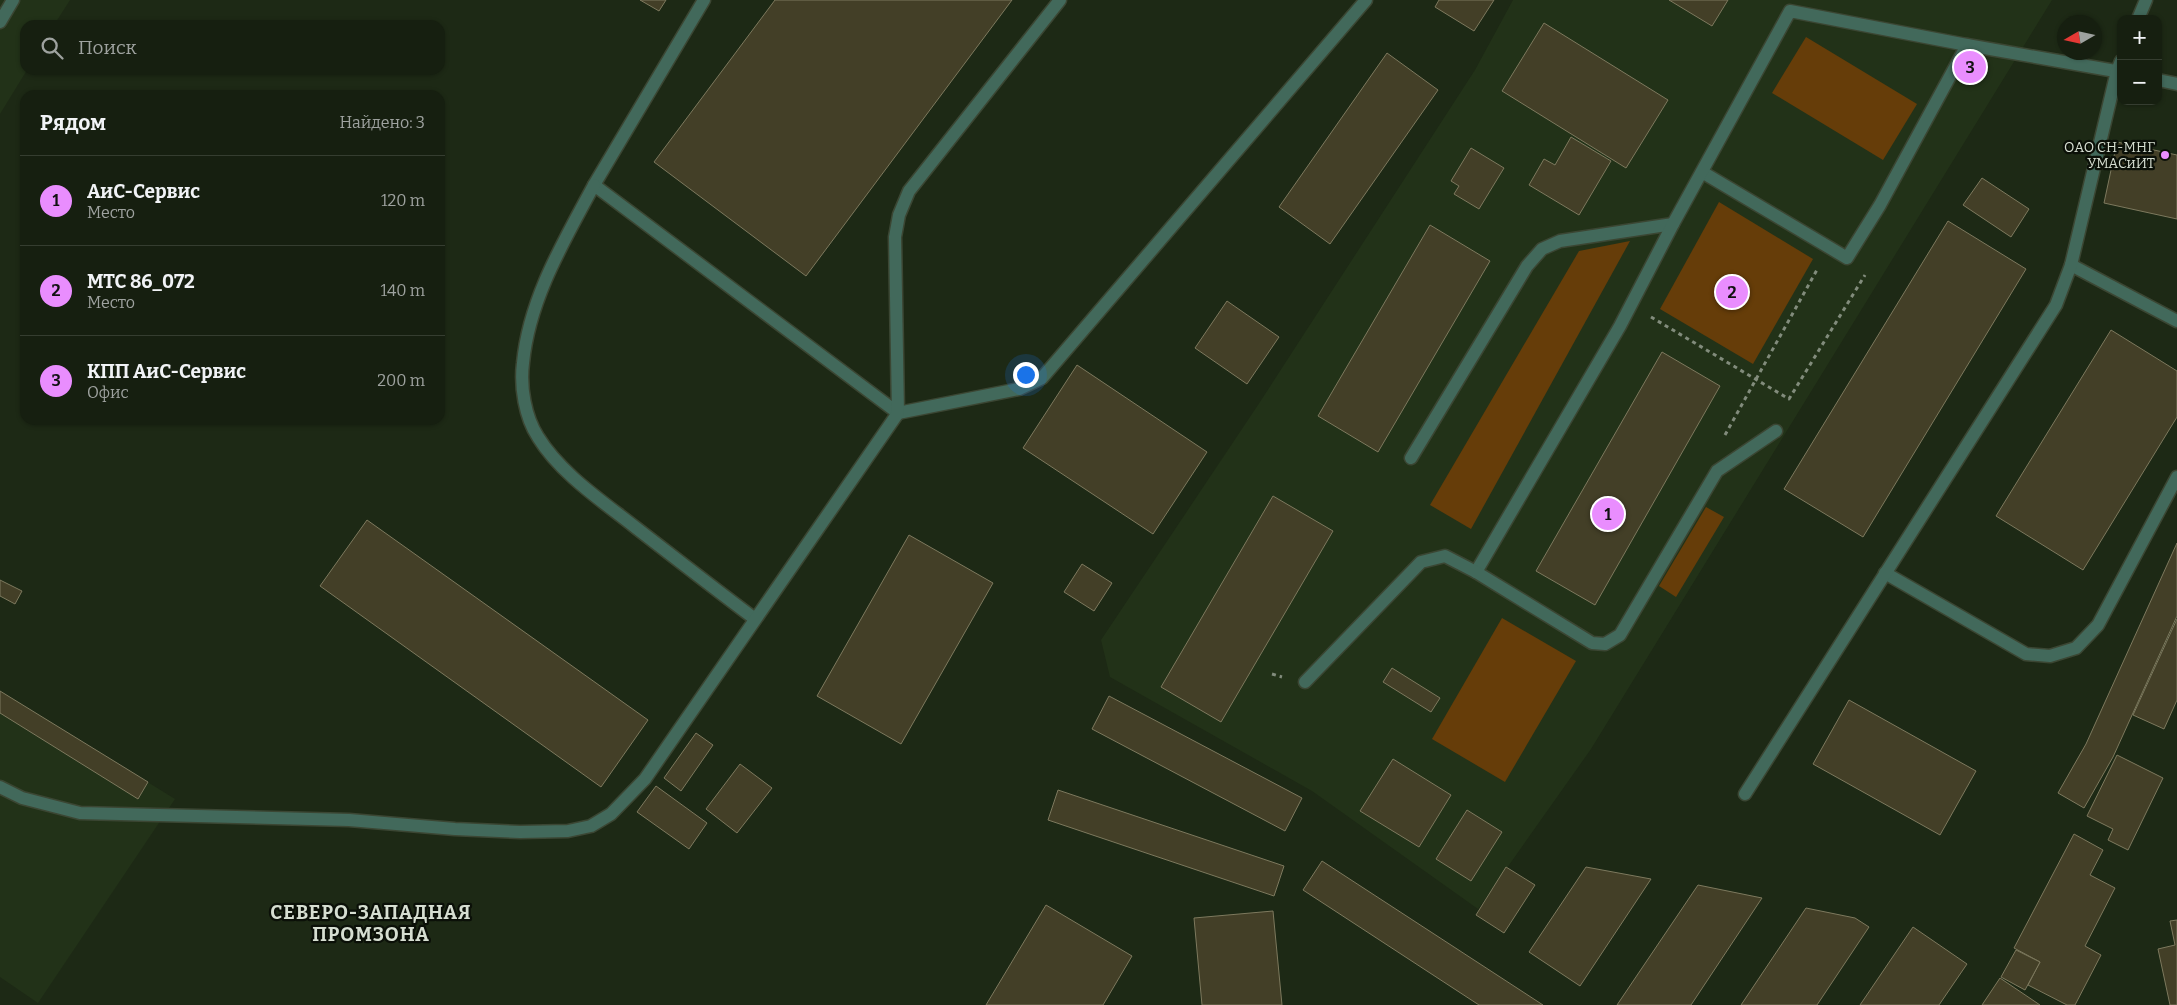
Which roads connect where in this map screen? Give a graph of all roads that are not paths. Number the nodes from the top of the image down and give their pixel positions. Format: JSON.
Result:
{"nodes":[{"id":1,"x":13,"y":0,"type":"edge"},
{"id":2,"x":704,"y":0,"type":"edge"},
{"id":3,"x":1060,"y":0,"type":"edge"},
{"id":4,"x":1366,"y":0,"type":"edge"},
{"id":5,"x":2146,"y":0,"type":"edge"},
{"id":6,"x":2140,"y":15,"type":"edge"},
{"id":7,"x":0,"y":22,"type":"edge"},
{"id":8,"x":1967,"y":45,"type":"junction"},
{"id":9,"x":2117,"y":68,"type":"edge"},
{"id":10,"x":2117,"y":76,"type":"edge"},
{"id":11,"x":2162,"y":81,"type":"edge"},
{"id":12,"x":2177,"y":84,"type":"edge"},
{"id":13,"x":1702,"y":172,"type":"junction"},
{"id":14,"x":594,"y":184,"type":"junction"},
{"id":15,"x":1674,"y":224,"type":"junction"},
{"id":16,"x":2071,"y":265,"type":"junction"},
{"id":17,"x":2177,"y":321,"type":"edge"},
{"id":18,"x":898,"y":413,"type":"junction"},
{"id":19,"x":1776,"y":430,"type":"dead end"},
{"id":20,"x":1412,"y":458,"type":"dead end"},
{"id":21,"x":2177,"y":476,"type":"edge"},
{"id":22,"x":1476,"y":572,"type":"junction"},
{"id":23,"x":1885,"y":573,"type":"junction"},
{"id":24,"x":755,"y":620,"type":"junction"},
{"id":25,"x":1305,"y":682,"type":"dead end"},
{"id":26,"x":0,"y":788,"type":"edge"},
{"id":27,"x":1744,"y":794,"type":"dead end"}],
"edges":[{"from":1,"to":7,"type":"lane"},
{"from":2,"to":14,"type":"lane"},
{"from":3,"to":18,"type":"lane"},
{"from":4,"to":18,"type":"lane"},
{"from":5,"to":6,"type":"lane"},
{"from":8,"to":9,"type":"lane"},
{"from":8,"to":13,"type":"lane"},
{"from":8,"to":13,"type":"lane"},
{"from":10,"to":16,"type":"lane"},
{"from":11,"to":12,"type":"lane"},
{"from":13,"to":15,"type":"lane"},
{"from":14,"to":18,"type":"lane"},
{"from":14,"to":24,"type":"lane"},
{"from":15,"to":20,"type":"lane"},
{"from":15,"to":22,"type":"lane"},
{"from":16,"to":17,"type":"lane"},
{"from":16,"to":23,"type":"lane"},
{"from":18,"to":24,"type":"lane"},
{"from":19,"to":22,"type":"lane"},
{"from":21,"to":23,"type":"lane"},
{"from":22,"to":25,"type":"lane"},
{"from":23,"to":27,"type":"lane"},
{"from":24,"to":26,"type":"lane"}]}
